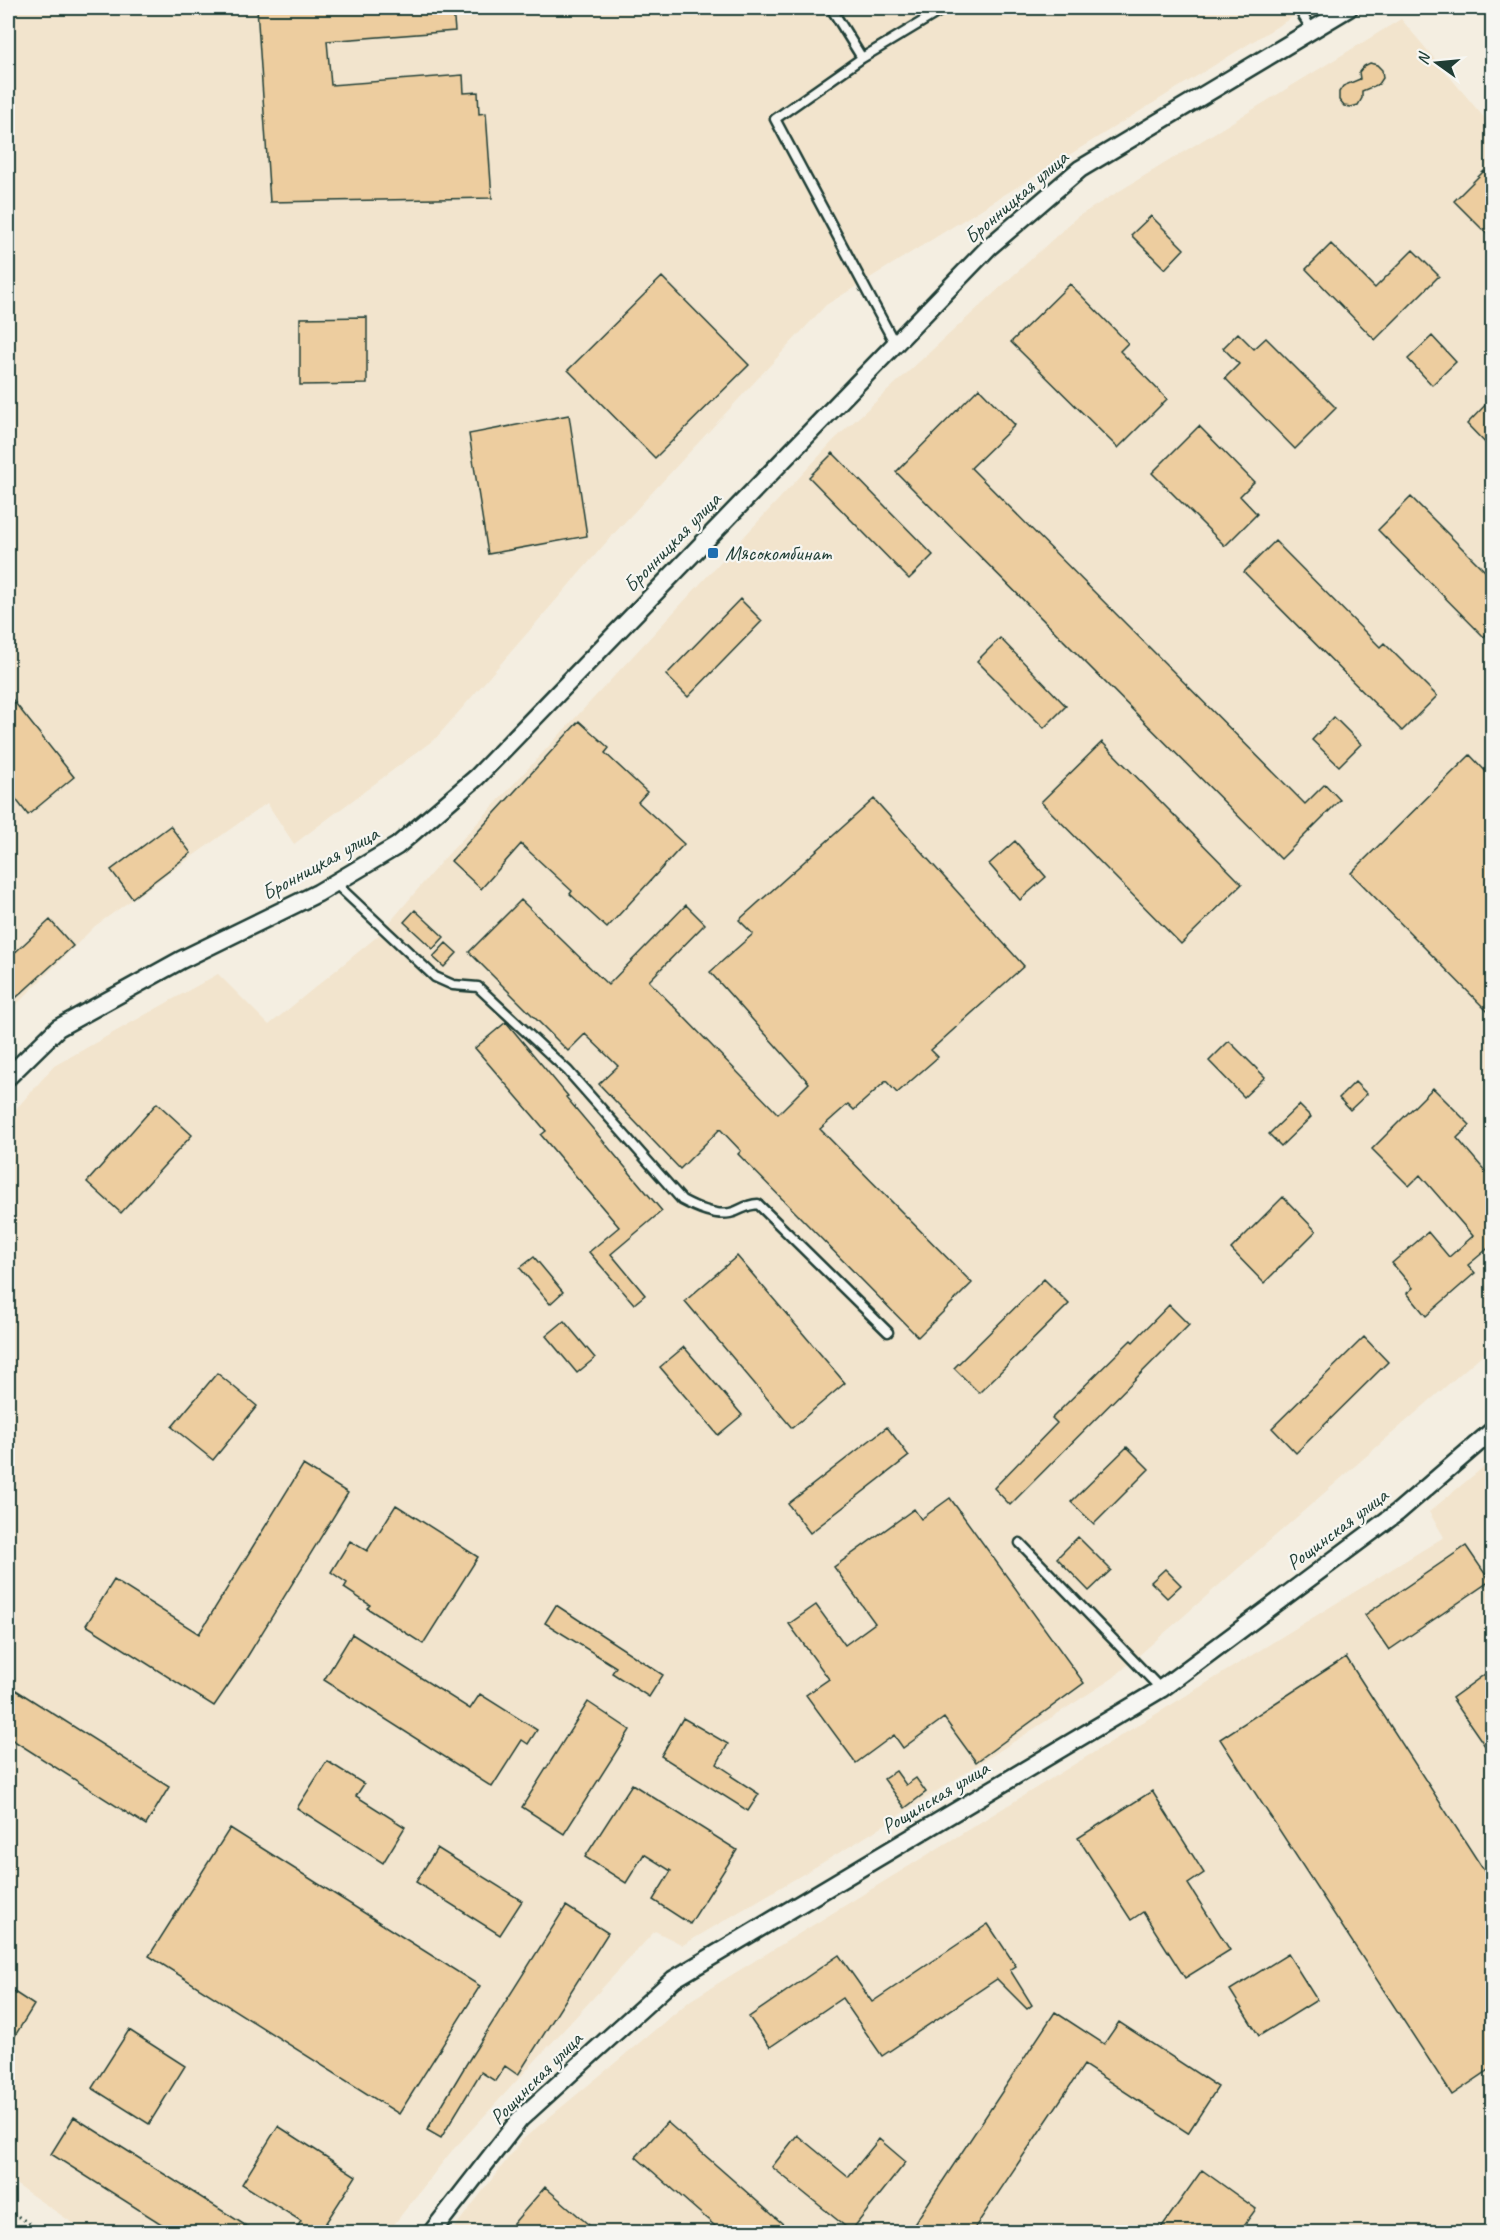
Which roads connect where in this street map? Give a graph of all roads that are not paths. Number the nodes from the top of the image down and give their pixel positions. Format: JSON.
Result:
{"nodes":[{"id":1,"x":831,"y":8,"type":"edge"},
{"id":2,"x":945,"y":8,"type":"edge"},
{"id":3,"x":1298,"y":8,"type":"edge"},
{"id":4,"x":1349,"y":8,"type":"edge"},
{"id":5,"x":1312,"y":30,"type":"junction"},
{"id":6,"x":862,"y":58,"type":"junction"},
{"id":7,"x":896,"y":344,"type":"junction"},
{"id":8,"x":335,"y":883,"type":"junction"},
{"id":9,"x":8,"y":1077,"type":"edge"},
{"id":10,"x":888,"y":1332,"type":"dead end"},
{"id":11,"x":1492,"y":1431,"type":"edge"},
{"id":12,"x":1020,"y":1543,"type":"dead end"},
{"id":13,"x":1161,"y":1689,"type":"junction"},
{"id":14,"x":432,"y":2232,"type":"edge"}],
"edges":[{"from":1,"to":6,"type":"lane"},
{"from":2,"to":6,"type":"lane"},
{"from":3,"to":5,"type":"lane"},
{"from":4,"to":5,"type":"street","name":"Бронницкая улица"},
{"from":5,"to":7,"type":"street","name":"Бронницкая улица"},
{"from":6,"to":7,"type":"lane"},
{"from":7,"to":8,"type":"street","name":"Бронницкая улица"},
{"from":8,"to":9,"type":"street","name":"Бронницкая улица"},
{"from":8,"to":10,"type":"lane"},
{"from":11,"to":13,"type":"street","name":"Рощинская улица"},
{"from":12,"to":13,"type":"lane"},
{"from":13,"to":14,"type":"street","name":"Рощинская улица"}]}
